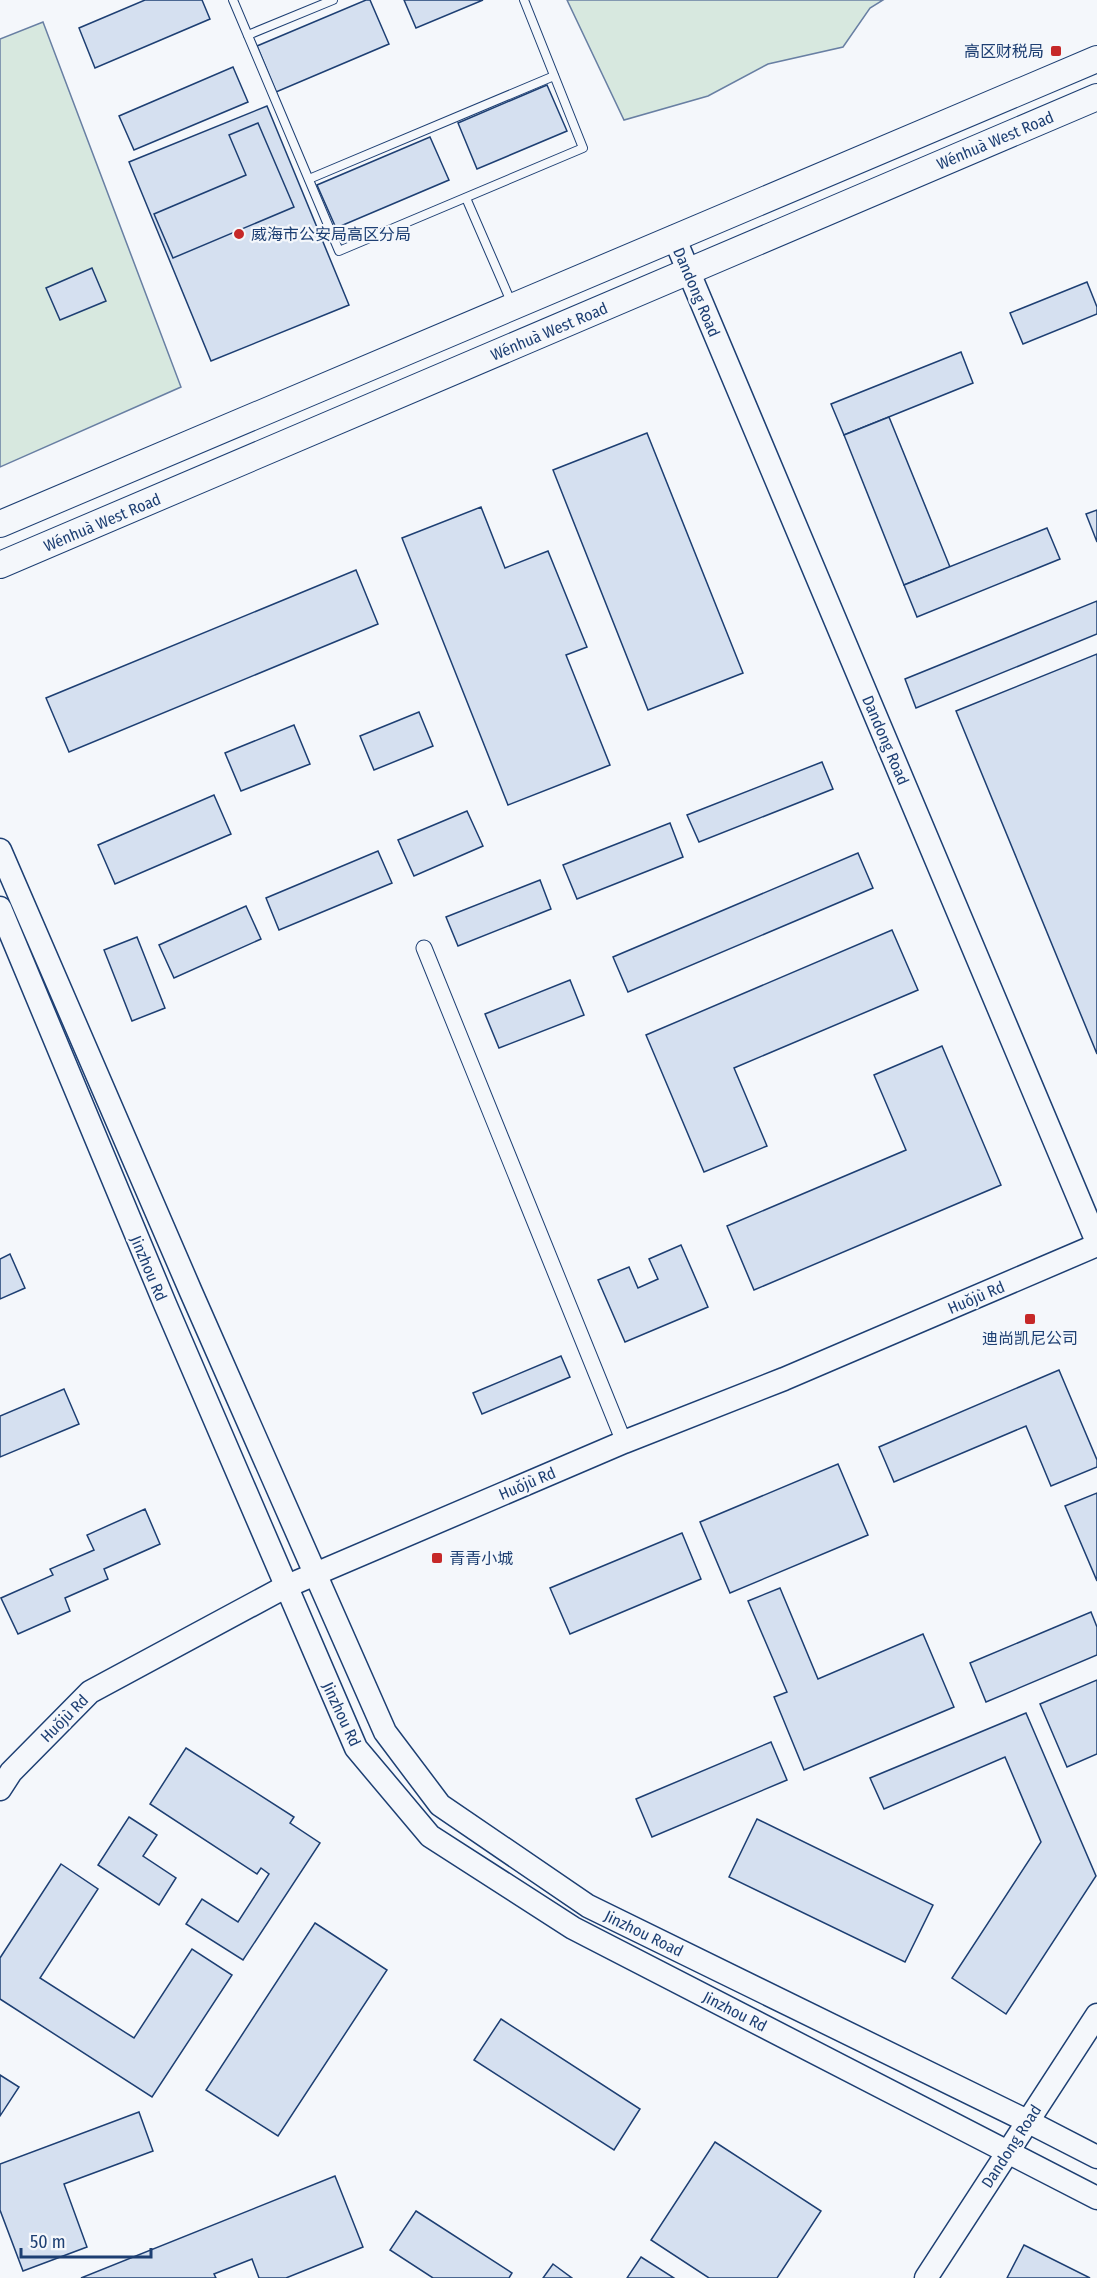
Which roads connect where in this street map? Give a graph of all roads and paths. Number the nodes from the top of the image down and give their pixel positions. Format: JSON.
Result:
{"nodes":[{"id":1,"x":233,"y":0,"type":"edge"},
{"id":2,"x":333,"y":0,"type":"edge"},
{"id":3,"x":524,"y":0,"type":"edge"},
{"id":4,"x":248,"y":35,"type":"junction"},
{"id":5,"x":1097,"y":59,"type":"edge"},
{"id":6,"x":554,"y":76,"type":"junction"},
{"id":7,"x":1097,"y":97,"type":"edge"},
{"id":8,"x":309,"y":179,"type":"junction"},
{"id":9,"x":466,"y":198,"type":"junction"},
{"id":10,"x":674,"y":237,"type":"junction"},
{"id":11,"x":689,"y":272,"type":"junction"},
{"id":12,"x":513,"y":305,"type":"junction"},
{"id":13,"x":2,"y":523,"type":"edge"},
{"id":14,"x":7,"y":564,"type":"edge"},
{"id":15,"x":0,"y":849,"type":"edge"},
{"id":16,"x":0,"y":908,"type":"edge"},
{"id":17,"x":424,"y":948,"type":"dead end"},
{"id":18,"x":1097,"y":1243,"type":"edge"},
{"id":19,"x":624,"y":1442,"type":"junction"},
{"id":20,"x":315,"y":1573,"type":"junction"},
{"id":21,"x":285,"y":1587,"type":"junction"},
{"id":22,"x":0,"y":1789,"type":"edge"},
{"id":23,"x":1097,"y":2015,"type":"edge"},
{"id":24,"x":1027,"y":2121,"type":"junction"},
{"id":25,"x":1008,"y":2151,"type":"junction"},
{"id":26,"x":1097,"y":2157,"type":"edge"},
{"id":27,"x":1097,"y":2198,"type":"edge"},
{"id":28,"x":927,"y":2278,"type":"edge"}],
"edges":[{"from":1,"to":4,"type":"lane"},
{"from":2,"to":4,"type":"lane"},
{"from":3,"to":6,"type":"lane"},
{"from":4,"to":8,"type":"lane"},
{"from":5,"to":10,"type":"main road"},
{"from":6,"to":8,"type":"lane"},
{"from":6,"to":9,"type":"lane"},
{"from":7,"to":11,"type":"main road","name":"Wénhuà West Road"},
{"from":8,"to":9,"type":"lane"},
{"from":9,"to":12,"type":"lane"},
{"from":10,"to":11,"type":"main road","name":"Dandong Road"},
{"from":10,"to":12,"type":"main road"},
{"from":11,"to":14,"type":"main road","name":"Wénhuà West Road"},
{"from":11,"to":18,"type":"main road","name":"Dandong Road"},
{"from":12,"to":13,"type":"main road"},
{"from":15,"to":20,"type":"main road","name":"Jinzhou Rd"},
{"from":16,"to":21,"type":"main road","name":"Jinzhou Rd"},
{"from":17,"to":19,"type":"street"},
{"from":18,"to":19,"type":"main road","name":"Huǒjù Rd"},
{"from":19,"to":20,"type":"main road","name":"Huǒjù Rd"},
{"from":20,"to":21,"type":"main road","name":"Huǒjù Rd"},
{"from":20,"to":24,"type":"main road","name":"Jinzhou Road"},
{"from":21,"to":22,"type":"main road","name":"Huǒjù Rd"},
{"from":21,"to":25,"type":"main road","name":"Jinzhou Rd"},
{"from":23,"to":24,"type":"main road","name":"Dandong Road"},
{"from":24,"to":25,"type":"main road","name":"Dandong Road"},
{"from":24,"to":26,"type":"main road","name":"Jinzhou Road"},
{"from":25,"to":27,"type":"main road","name":"Jinzhou Rd"},
{"from":25,"to":28,"type":"main road","name":"Dandong Road"}]}
